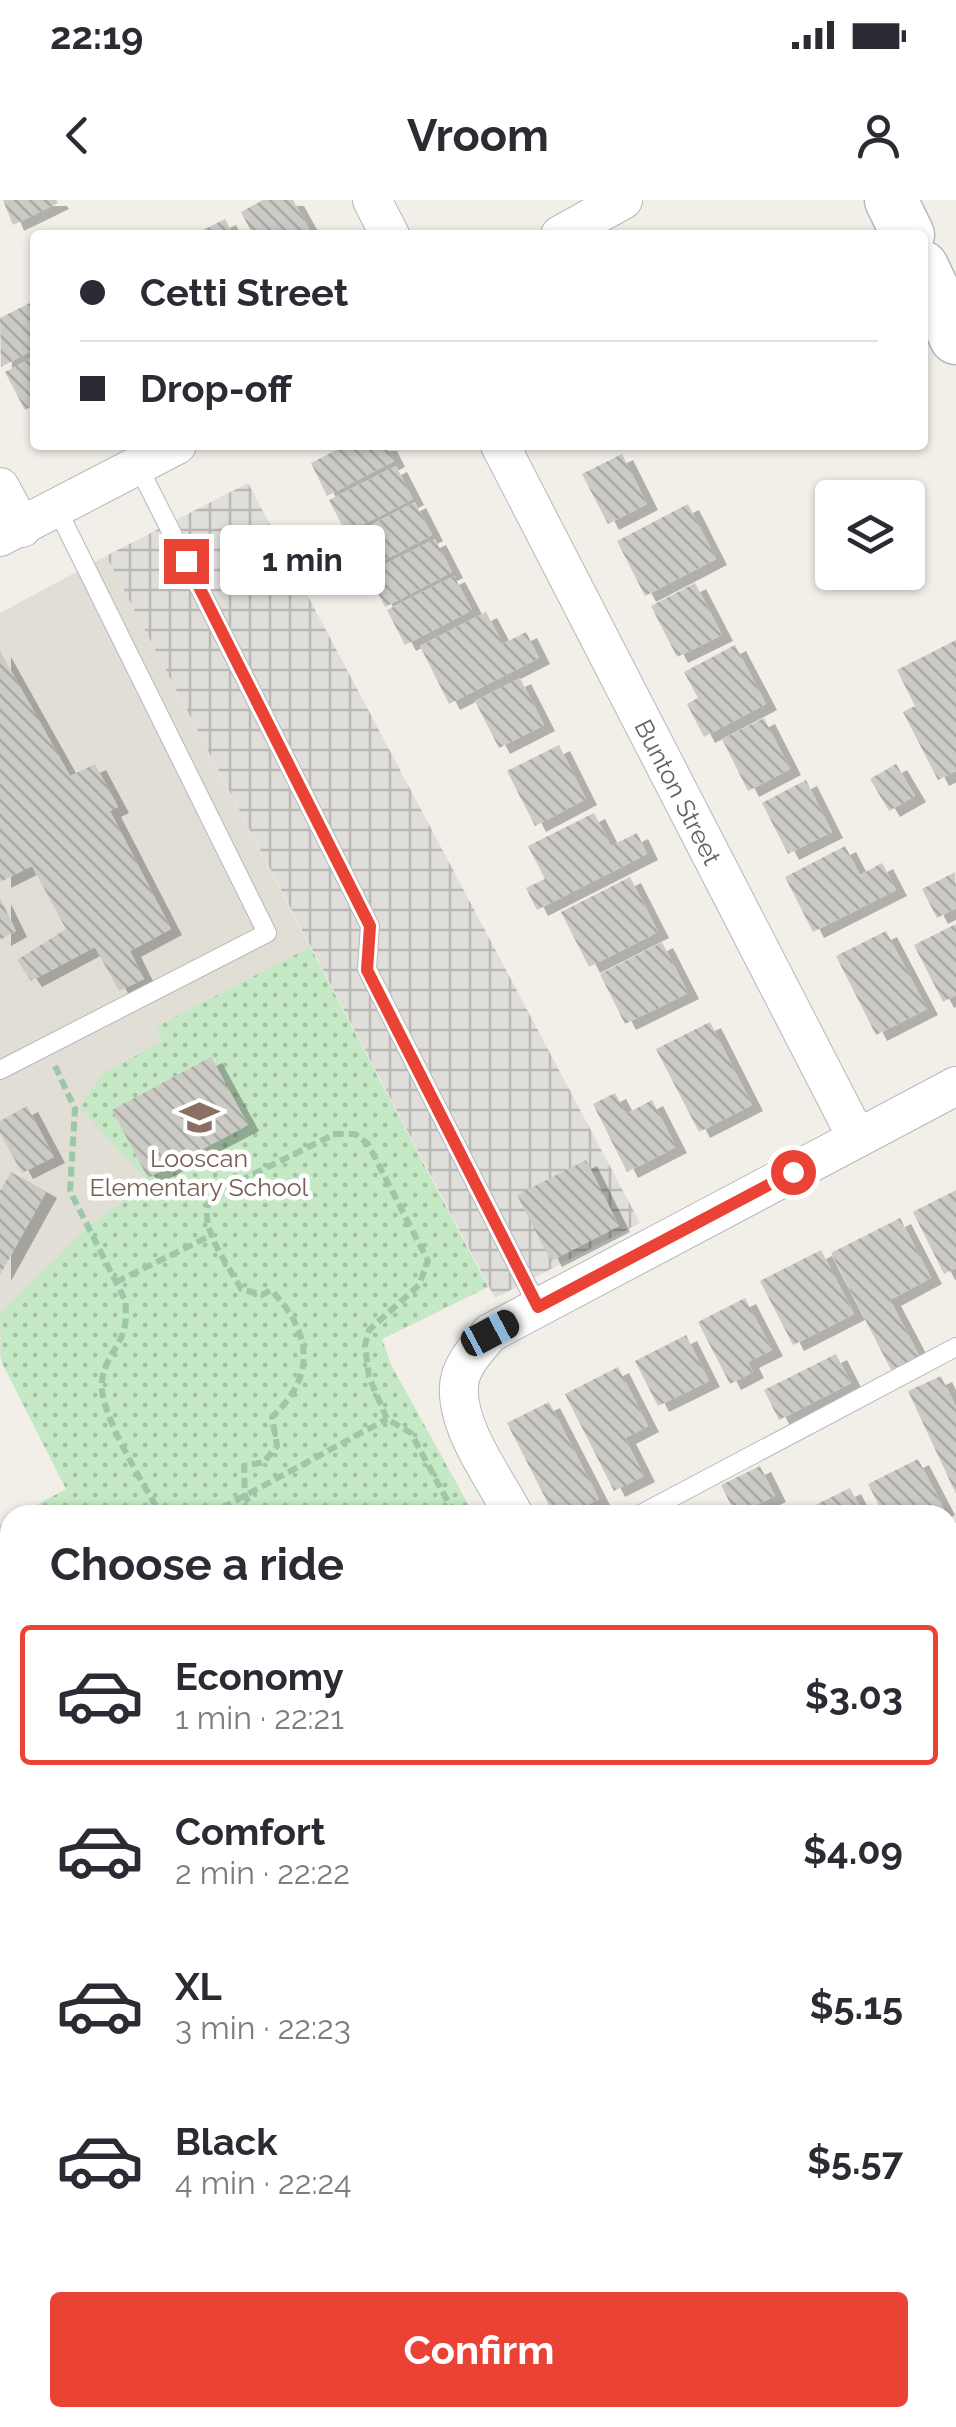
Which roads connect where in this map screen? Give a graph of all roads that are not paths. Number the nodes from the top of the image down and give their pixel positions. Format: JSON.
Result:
{"nodes":[{"id":1,"x":372,"y":200,"type":"edge"},
{"id":2,"x":624,"y":200,"type":"edge"},
{"id":3,"x":891,"y":200,"type":"edge"},
{"id":4,"x":387,"y":230,"type":"edge"},
{"id":5,"x":569,"y":230,"type":"edge"},
{"id":6,"x":906,"y":230,"type":"edge"},
{"id":7,"x":928,"y":280,"type":"edge"},
{"id":8,"x":956,"y":338,"type":"edge"},
{"id":9,"x":167,"y":450,"type":"edge"},
{"id":10,"x":503,"y":450,"type":"edge"},
{"id":11,"x":138,"y":466,"type":"junction"},
{"id":12,"x":0,"y":487,"type":"edge"},
{"id":13,"x":58,"y":509,"type":"junction"},
{"id":14,"x":11,"y":533,"type":"edge"},
{"id":15,"x":0,"y":1070,"type":"edge"},
{"id":16,"x":956,"y":1086,"type":"edge"},
{"id":17,"x":857,"y":1138,"type":"junction"},
{"id":18,"x":538,"y":1307,"type":"junction"},
{"id":19,"x":956,"y":1347,"type":"edge"},
{"id":20,"x":509,"y":1505,"type":"edge"},
{"id":21,"x":658,"y":1505,"type":"edge"}],
"edges":[{"from":1,"to":4,"type":"street"},
{"from":2,"to":5,"type":"street"},
{"from":3,"to":6,"type":"main road"},
{"from":7,"to":8,"type":"main road"},
{"from":9,"to":11,"type":"street"},
{"from":10,"to":17,"type":"street","name":"Bunton Street"},
{"from":11,"to":13,"type":"street"},
{"from":11,"to":18,"type":"lane"},
{"from":12,"to":14,"type":"street"},
{"from":13,"to":14,"type":"street"},
{"from":13,"to":15,"type":"lane"},
{"from":16,"to":17,"type":"street"},
{"from":17,"to":18,"type":"street"},
{"from":18,"to":20,"type":"street"},
{"from":19,"to":21,"type":"lane"}]}
